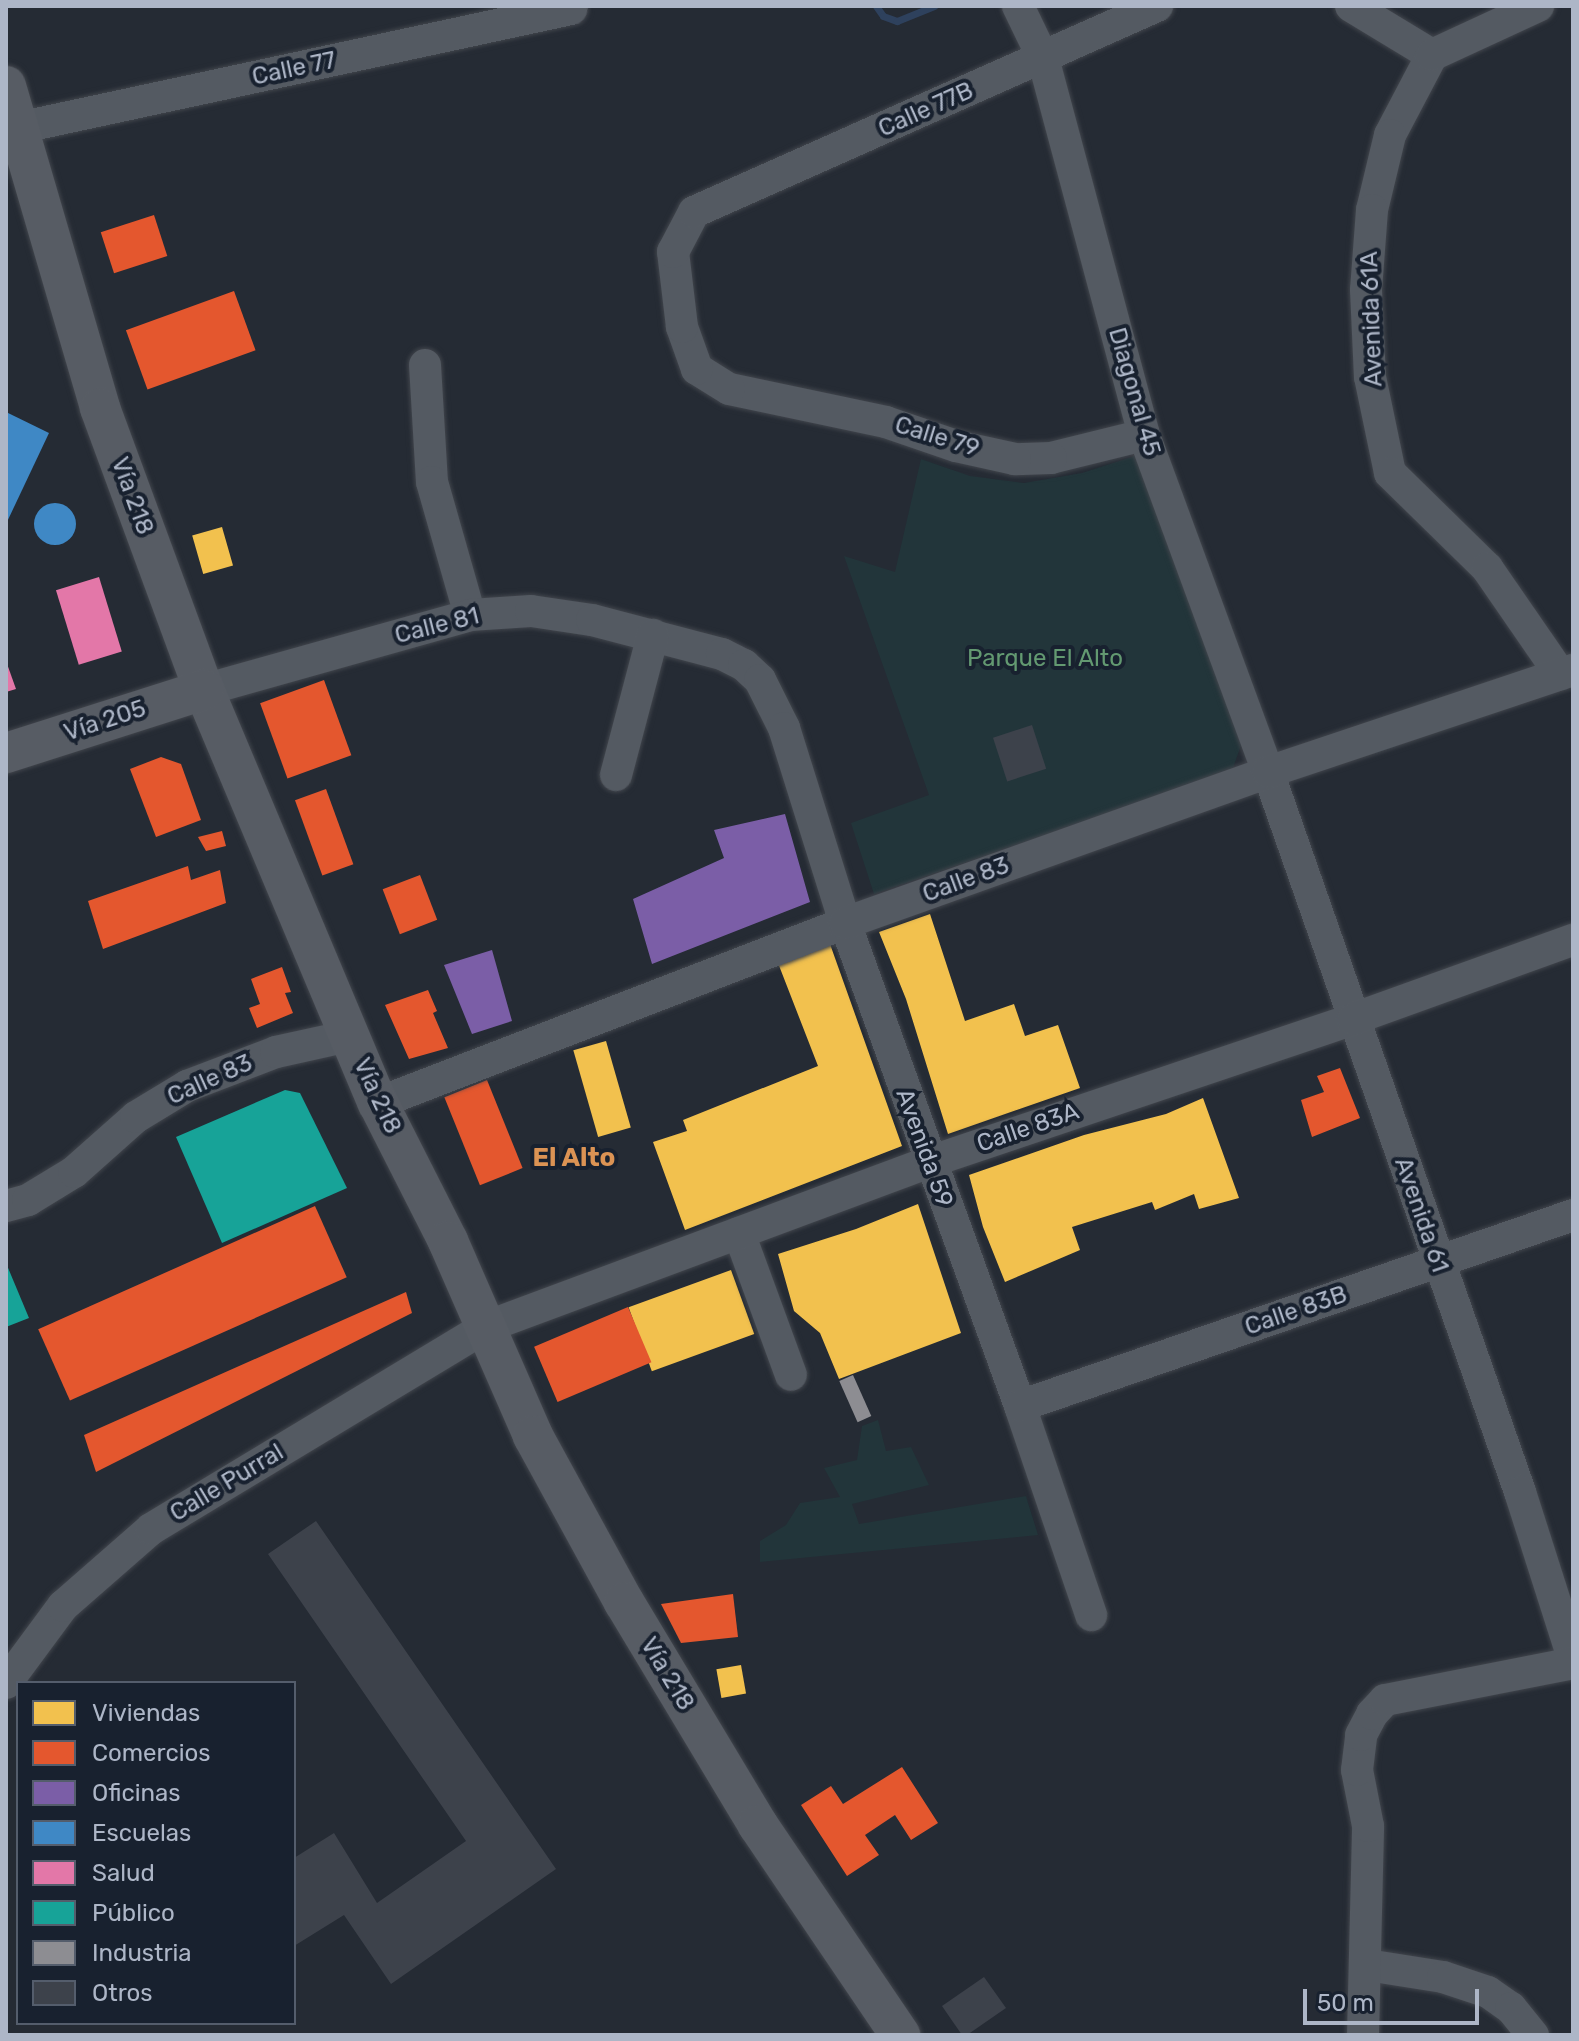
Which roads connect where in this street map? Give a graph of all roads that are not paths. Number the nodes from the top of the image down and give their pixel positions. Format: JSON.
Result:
{"nodes":[{"id":1,"x":1018,"y":6,"type":"edge"},
{"id":2,"x":1157,"y":6,"type":"edge"},
{"id":3,"x":1351,"y":6,"type":"edge"},
{"id":4,"x":1538,"y":6,"type":"edge"},
{"id":5,"x":571,"y":9,"type":"dead end"},
{"id":6,"x":1432,"y":55,"type":"junction"},
{"id":7,"x":1043,"y":58,"type":"junction"},
{"id":8,"x":6,"y":86,"type":"edge"},
{"id":9,"x":18,"y":128,"type":"junction"},
{"id":10,"x":425,"y":365,"type":"dead end"},
{"id":11,"x":729,"y":389,"type":"joint"},
{"id":12,"x":1144,"y":435,"type":"junction"},
{"id":13,"x":470,"y":615,"type":"junction"},
{"id":14,"x":653,"y":635,"type":"junction"},
{"id":15,"x":1567,"y":672,"type":"edge"},
{"id":16,"x":760,"y":680,"type":"joint"},
{"id":17,"x":204,"y":690,"type":"junction"},
{"id":18,"x":6,"y":753,"type":"edge"},
{"id":19,"x":1268,"y":772,"type":"junction"},
{"id":20,"x":616,"y":775,"type":"dead end"},
{"id":21,"x":845,"y":923,"type":"junction"},
{"id":22,"x":1573,"y":940,"type":"edge"},
{"id":23,"x":1353,"y":1019,"type":"junction"},
{"id":24,"x":349,"y":1036,"type":"junction"},
{"id":25,"x":378,"y":1103,"type":"junction"},
{"id":26,"x":929,"y":1162,"type":"junction"},
{"id":27,"x":6,"y":1206,"type":"edge"},
{"id":28,"x":1573,"y":1215,"type":"edge"},
{"id":29,"x":739,"y":1233,"type":"junction"},
{"id":30,"x":1438,"y":1262,"type":"junction"},
{"id":31,"x":486,"y":1327,"type":"junction"},
{"id":32,"x":791,"y":1375,"type":"dead end"},
{"id":33,"x":1020,"y":1406,"type":"junction"},
{"id":34,"x":1091,"y":1615,"type":"dead end"},
{"id":35,"x":1573,"y":1660,"type":"edge"},
{"id":36,"x":6,"y":1683,"type":"edge"},
{"id":37,"x":1367,"y":1965,"type":"junction"},
{"id":38,"x":900,"y":2035,"type":"edge"},
{"id":39,"x":1363,"y":2035,"type":"edge"},
{"id":40,"x":1533,"y":2035,"type":"edge"}],
"edges":[{"from":1,"to":7,"type":"street","name":"Diagonal 45"},
{"from":2,"to":7,"type":"street","name":"Calle 77B"},
{"from":3,"to":6,"type":"street"},
{"from":4,"to":6,"type":"street"},
{"from":5,"to":9,"type":"street","name":"Calle 77"},
{"from":6,"to":15,"type":"street","name":"Avenida 61A"},
{"from":7,"to":11,"type":"street","name":"Calle 77B"},
{"from":7,"to":12,"type":"street","name":"Diagonal 45"},
{"from":8,"to":9,"type":"main road","name":"Vía 218"},
{"from":9,"to":17,"type":"main road","name":"Vía 218"},
{"from":10,"to":13,"type":"street"},
{"from":11,"to":12,"type":"street","name":"Calle 79"},
{"from":12,"to":19,"type":"street","name":"Diagonal 45"},
{"from":13,"to":14,"type":"street","name":"Calle 81"},
{"from":13,"to":17,"type":"street","name":"Calle 81"},
{"from":14,"to":16,"type":"street","name":"Calle 81"},
{"from":14,"to":20,"type":"street"},
{"from":15,"to":19,"type":"street","name":"Calle 83"},
{"from":16,"to":21,"type":"street","name":"Avenida 59"},
{"from":17,"to":18,"type":"main road","name":"Vía 205"},
{"from":17,"to":24,"type":"main road","name":"Vía 218"},
{"from":19,"to":21,"type":"street","name":"Calle 83"},
{"from":19,"to":23,"type":"street","name":"Avenida 61"},
{"from":21,"to":25,"type":"street","name":"Calle 83"},
{"from":21,"to":26,"type":"street","name":"Avenida 59"},
{"from":22,"to":23,"type":"street","name":"Calle 83A"},
{"from":23,"to":26,"type":"street","name":"Calle 83A"},
{"from":23,"to":30,"type":"street","name":"Avenida 61"},
{"from":24,"to":25,"type":"main road","name":"Vía 218"},
{"from":24,"to":27,"type":"street","name":"Calle 83"},
{"from":25,"to":31,"type":"main road","name":"Vía 218"},
{"from":26,"to":29,"type":"street","name":"Calle 83A"},
{"from":26,"to":33,"type":"street","name":"Avenida 59"},
{"from":28,"to":30,"type":"street","name":"Calle 83B"},
{"from":29,"to":31,"type":"street","name":"Calle 83A"},
{"from":29,"to":32,"type":"street"},
{"from":30,"to":33,"type":"street","name":"Calle 83B"},
{"from":30,"to":35,"type":"street","name":"Avenida 61"},
{"from":31,"to":36,"type":"street","name":"Calle Purral"},
{"from":31,"to":38,"type":"main road","name":"Vía 218"},
{"from":33,"to":34,"type":"street","name":"Avenida 59"},
{"from":35,"to":37,"type":"street"},
{"from":37,"to":39,"type":"street"},
{"from":37,"to":40,"type":"street"}]}
